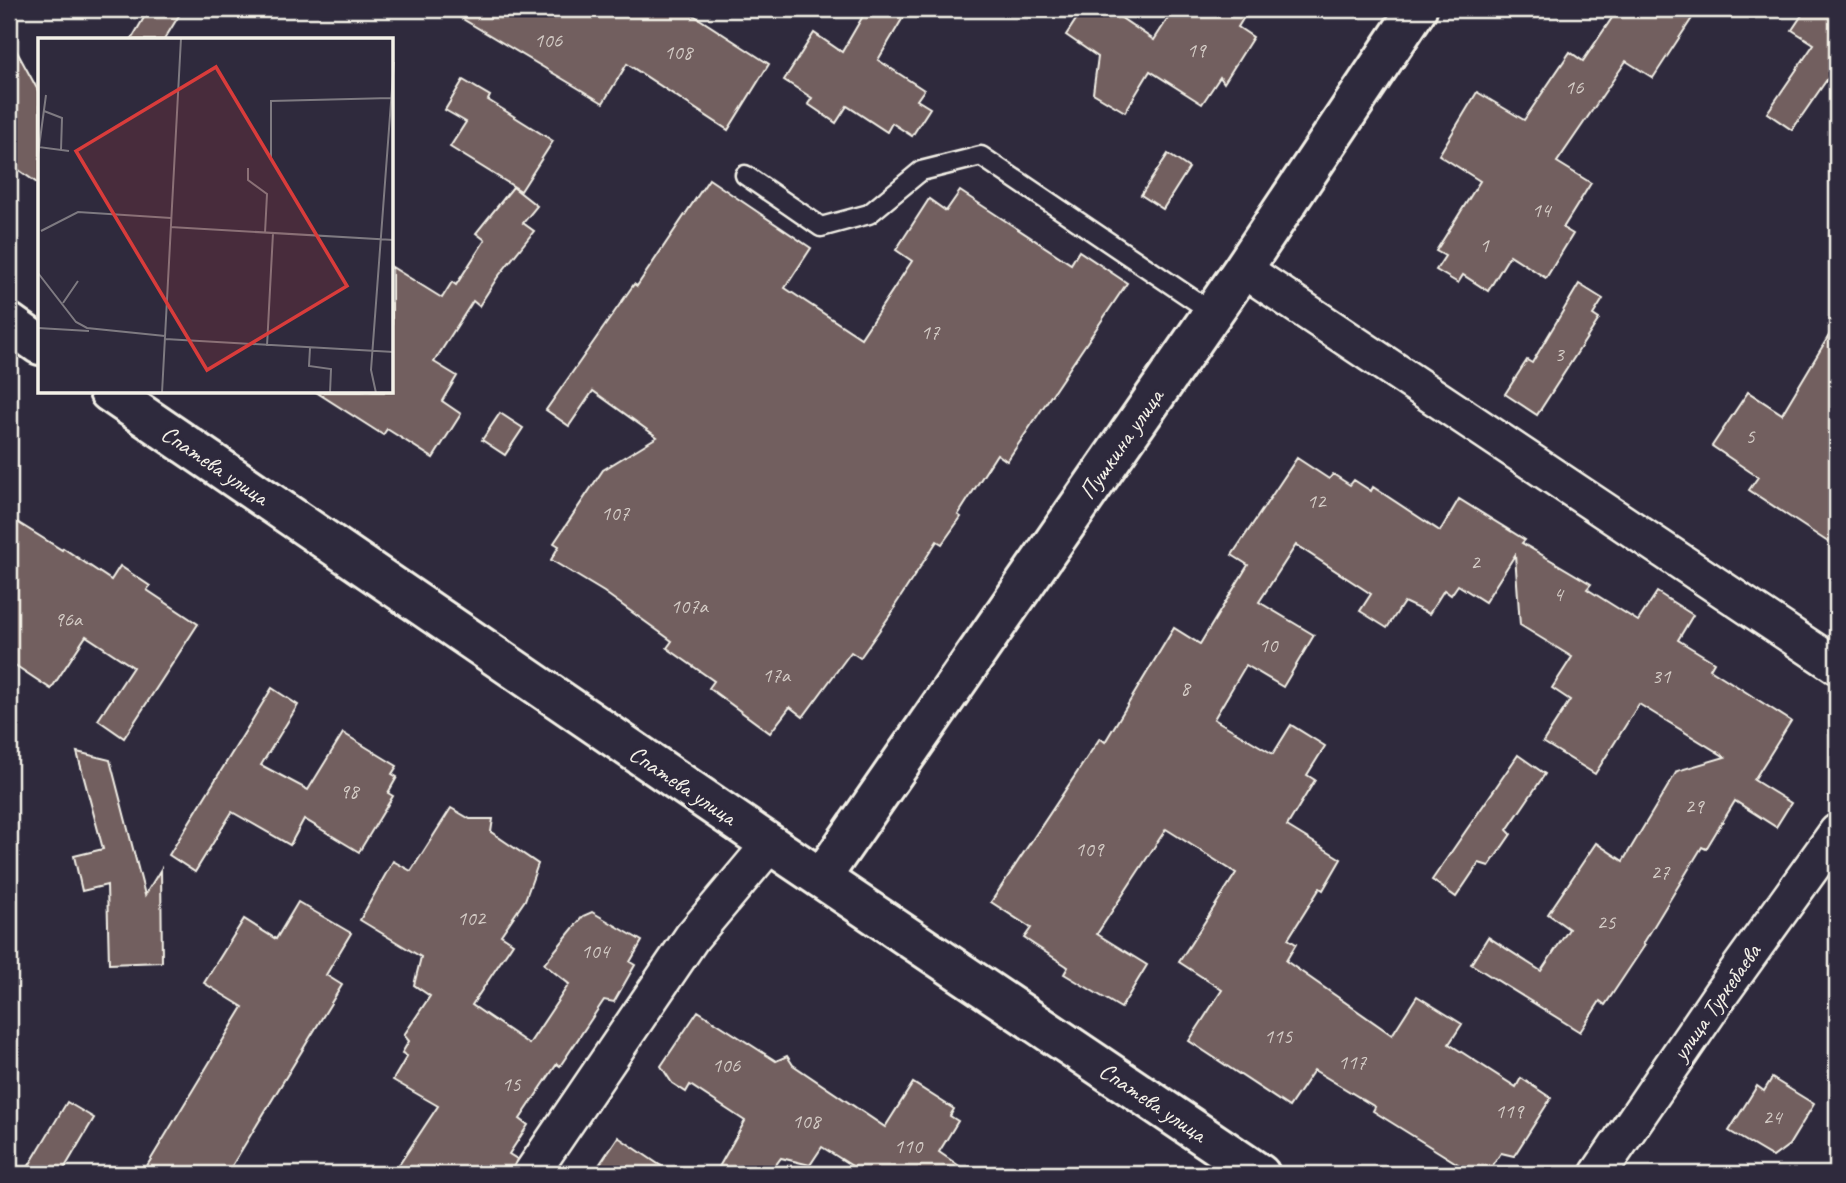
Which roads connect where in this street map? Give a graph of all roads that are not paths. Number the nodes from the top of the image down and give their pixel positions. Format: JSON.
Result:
{"nodes":[{"id":1,"x":1417,"y":9,"type":"edge"},
{"id":2,"x":745,"y":175,"type":"dead end"},
{"id":3,"x":1242,"y":269,"type":"junction"},
{"id":4,"x":1212,"y":312,"type":"junction"},
{"id":5,"x":9,"y":323,"type":"edge"},
{"id":6,"x":38,"y":344,"type":"edge"},
{"id":7,"x":112,"y":394,"type":"edge"},
{"id":8,"x":1837,"y":666,"type":"edge"},
{"id":9,"x":1837,"y":832,"type":"edge"},
{"id":10,"x":770,"y":844,"type":"junction"},
{"id":11,"x":821,"y":878,"type":"junction"},
{"id":12,"x":531,"y":1174,"type":"edge"},
{"id":13,"x":1260,"y":1174,"type":"edge"},
{"id":14,"x":1598,"y":1174,"type":"edge"}],
"edges":[{"from":1,"to":3,"type":"street","name":"Пушкина улица"},
{"from":2,"to":4,"type":"lane"},
{"from":3,"to":4,"type":"street","name":"Пушкина улица"},
{"from":3,"to":8,"type":"street"},
{"from":4,"to":11,"type":"street","name":"Пушкина улица"},
{"from":5,"to":6,"type":"street"},
{"from":7,"to":10,"type":"street","name":"Спатева улица"},
{"from":9,"to":14,"type":"street","name":"улица Туркебаева"},
{"from":10,"to":11,"type":"street","name":"Спатева улица"},
{"from":10,"to":12,"type":"street"},
{"from":11,"to":13,"type":"street","name":"Спатева улица"}]}
